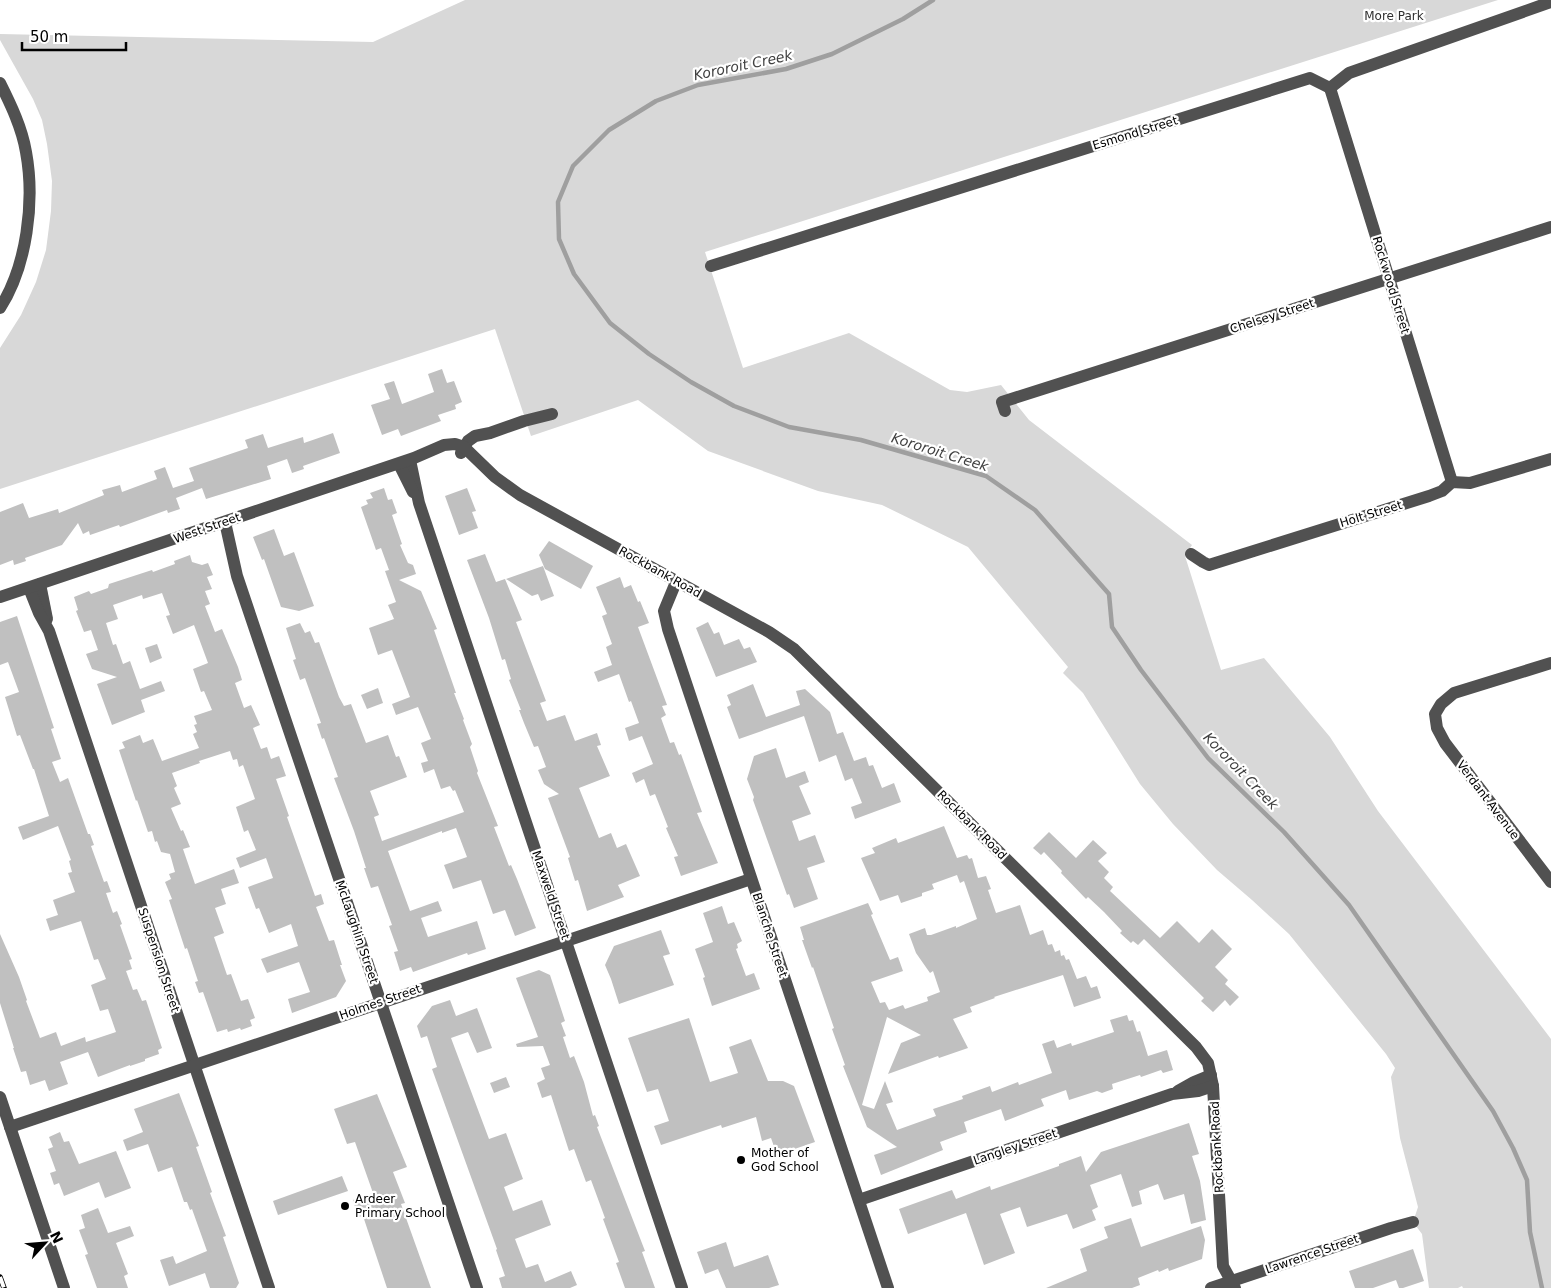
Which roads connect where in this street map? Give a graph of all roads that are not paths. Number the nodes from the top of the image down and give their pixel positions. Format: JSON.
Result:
{"nodes":[{"id":1,"x":1551,"y":2,"type":"edge"},
{"id":2,"x":0,"y":83,"type":"edge"},
{"id":3,"x":1330,"y":88,"type":"junction"},
{"id":4,"x":1551,"y":227,"type":"edge"},
{"id":5,"x":711,"y":266,"type":"dead end"},
{"id":6,"x":1388,"y":279,"type":"junction"},
{"id":7,"x":0,"y":308,"type":"edge"},
{"id":8,"x":1005,"y":411,"type":"dead end"},
{"id":9,"x":552,"y":414,"type":"dead end"},
{"id":10,"x":462,"y":451,"type":"junction"},
{"id":11,"x":1551,"y":459,"type":"edge"},
{"id":12,"x":408,"y":460,"type":"junction"},
{"id":13,"x":1452,"y":482,"type":"junction"},
{"id":14,"x":219,"y":524,"type":"junction"},
{"id":15,"x":1191,"y":554,"type":"dead end"},
{"id":16,"x":676,"y":582,"type":"junction"},
{"id":17,"x":34,"y":586,"type":"junction"},
{"id":18,"x":0,"y":598,"type":"edge"},
{"id":19,"x":1551,"y":663,"type":"edge"},
{"id":20,"x":1546,"y":865,"type":"edge"},
{"id":21,"x":751,"y":878,"type":"junction"},
{"id":22,"x":1551,"y":882,"type":"edge"},
{"id":23,"x":566,"y":940,"type":"junction"},
{"id":24,"x":381,"y":1002,"type":"junction"},
{"id":25,"x":194,"y":1065,"type":"junction"},
{"id":26,"x":1212,"y":1080,"type":"junction"},
{"id":27,"x":0,"y":1097,"type":"edge"},
{"id":28,"x":10,"y":1127,"type":"junction"},
{"id":29,"x":859,"y":1200,"type":"junction"},
{"id":30,"x":1413,"y":1222,"type":"dead end"},
{"id":31,"x":1233,"y":1285,"type":"edge"},
{"id":32,"x":64,"y":1288,"type":"edge"},
{"id":33,"x":270,"y":1288,"type":"edge"},
{"id":34,"x":477,"y":1288,"type":"edge"},
{"id":35,"x":682,"y":1288,"type":"edge"},
{"id":36,"x":888,"y":1288,"type":"edge"},
{"id":37,"x":1211,"y":1288,"type":"edge"}],
"edges":[{"from":1,"to":3,"type":"street"},
{"from":2,"to":7,"type":"street"},
{"from":3,"to":5,"type":"street","name":"Esmond Street"},
{"from":3,"to":6,"type":"street","name":"Rockwood Street"},
{"from":4,"to":6,"type":"street","name":"Chelsey Street"},
{"from":6,"to":8,"type":"street","name":"Chelsey Street"},
{"from":6,"to":13,"type":"street","name":"Rockwood Street"},
{"from":9,"to":10,"type":"street"},
{"from":10,"to":12,"type":"street","name":"West Street"},
{"from":10,"to":16,"type":"street","name":"Rockbank Road"},
{"from":11,"to":13,"type":"street"},
{"from":12,"to":14,"type":"street","name":"West Street"},
{"from":12,"to":23,"type":"street","name":"Maxweld Street"},
{"from":13,"to":15,"type":"street","name":"Holt Street"},
{"from":14,"to":17,"type":"street","name":"West Street"},
{"from":14,"to":24,"type":"street","name":"McLaughlin Street"},
{"from":16,"to":21,"type":"street","name":"Blanche Street"},
{"from":16,"to":26,"type":"street","name":"Rockbank Road"},
{"from":17,"to":18,"type":"street","name":"West Street"},
{"from":17,"to":25,"type":"street","name":"Suspension Street"},
{"from":19,"to":20,"type":"street","name":"Verdant Avenue"},
{"from":20,"to":22,"type":"street","name":"Verdant Avenue"},
{"from":21,"to":23,"type":"street","name":"Holmes Street"},
{"from":21,"to":29,"type":"street","name":"Blanche Street"},
{"from":23,"to":24,"type":"street","name":"Holmes Street"},
{"from":23,"to":35,"type":"street","name":"Maxweld Street"},
{"from":24,"to":25,"type":"street","name":"Holmes Street"},
{"from":24,"to":34,"type":"street","name":"McLaughlin Street"},
{"from":25,"to":28,"type":"street","name":"Holmes Street"},
{"from":25,"to":33,"type":"street","name":"Suspension Street"},
{"from":26,"to":29,"type":"street","name":"Langley Street"},
{"from":26,"to":31,"type":"street","name":"Rockbank Road"},
{"from":27,"to":28,"type":"street"},
{"from":28,"to":32,"type":"street"},
{"from":29,"to":36,"type":"street","name":"Blanche Street"},
{"from":30,"to":31,"type":"street","name":"Lawrence Street"},
{"from":31,"to":37,"type":"street","name":"Lawrence Street"}]}
